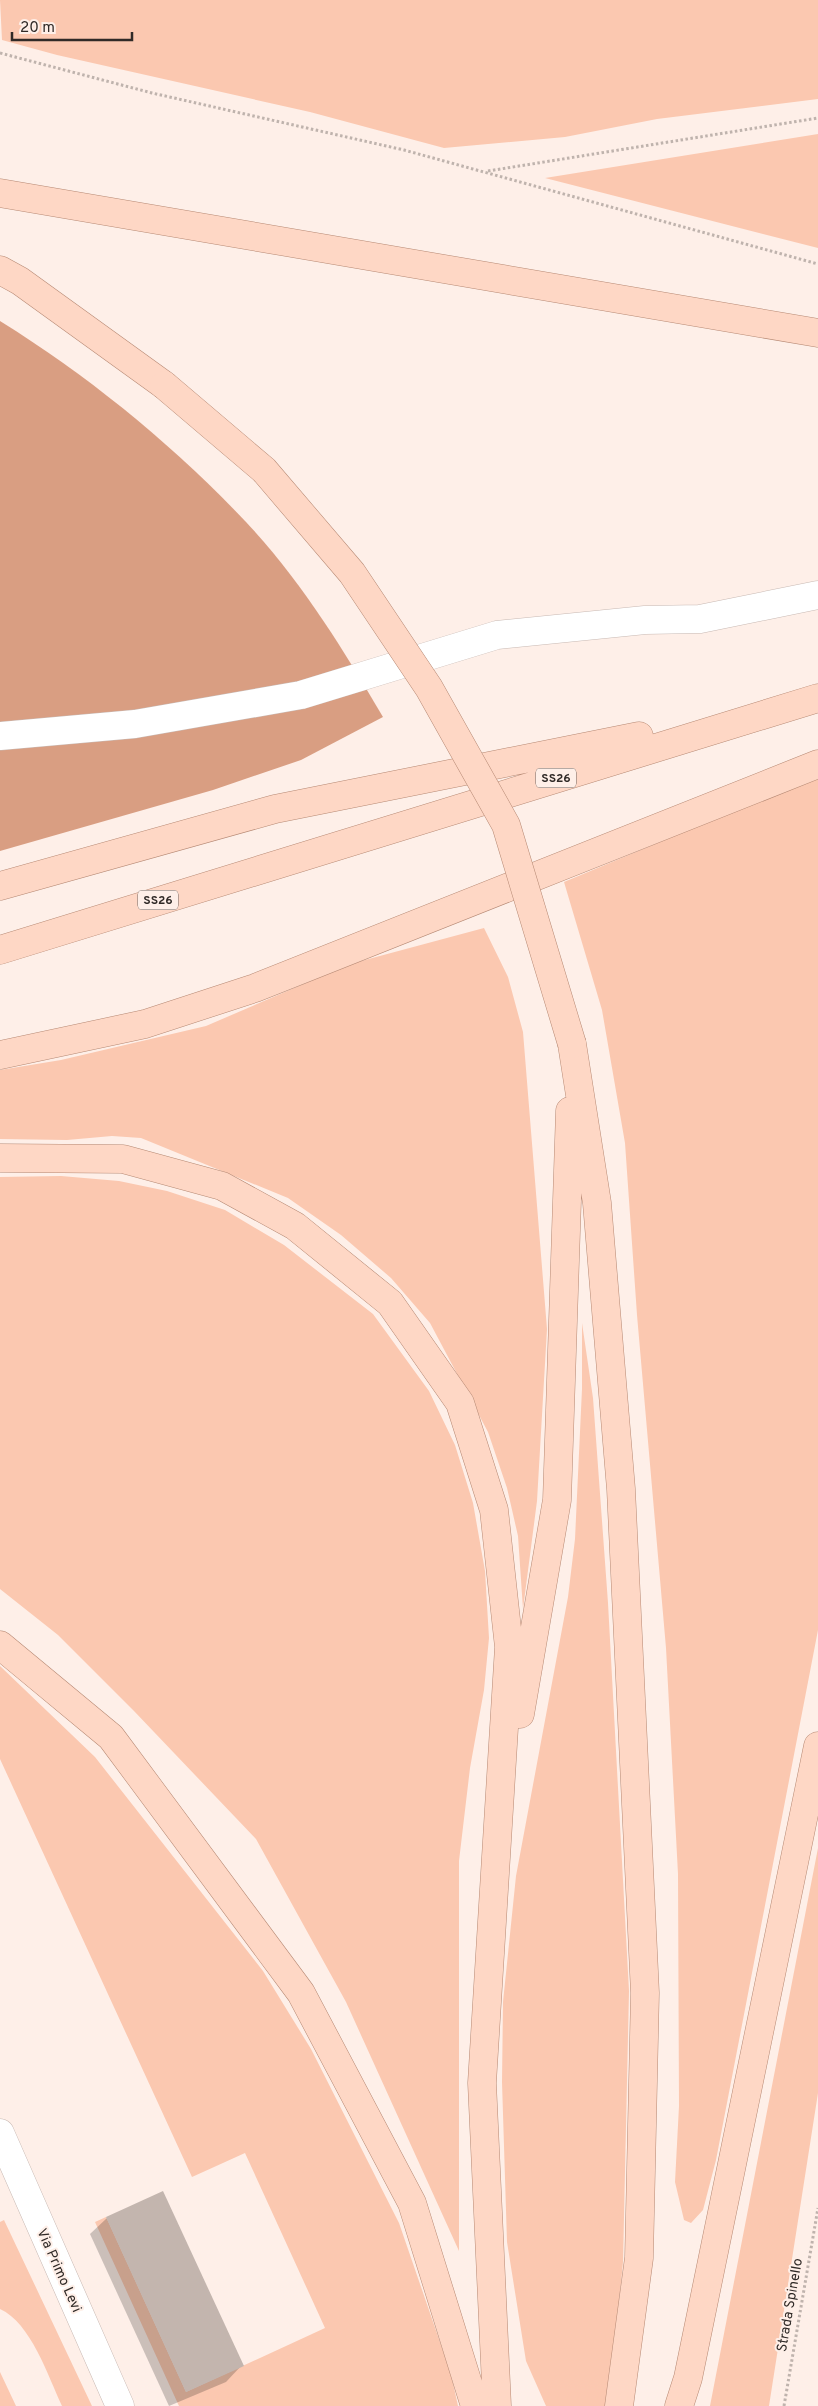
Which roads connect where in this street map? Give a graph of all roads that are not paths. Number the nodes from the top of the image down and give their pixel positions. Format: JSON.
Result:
{"nodes":[{"id":1,"x":0,"y":193,"type":"edge"},
{"id":2,"x":0,"y":270,"type":"edge"},
{"id":3,"x":818,"y":333,"type":"edge"},
{"id":4,"x":818,"y":595,"type":"edge"},
{"id":5,"x":806,"y":701,"type":"edge"},
{"id":6,"x":0,"y":736,"type":"edge"},
{"id":7,"x":818,"y":764,"type":"edge"},
{"id":8,"x":0,"y":886,"type":"edge"},
{"id":9,"x":0,"y":950,"type":"edge"},
{"id":10,"x":572,"y":1044,"type":"junction"},
{"id":11,"x":0,"y":1055,"type":"edge"},
{"id":12,"x":0,"y":1158,"type":"edge"},
{"id":13,"x":0,"y":1645,"type":"edge"},
{"id":14,"x":818,"y":1746,"type":"edge"},
{"id":15,"x":498,"y":1848,"type":"junction"},
{"id":16,"x":0,"y":2133,"type":"edge"},
{"id":17,"x":9,"y":2178,"type":"edge"},
{"id":18,"x":120,"y":2406,"type":"edge"},
{"id":19,"x":475,"y":2406,"type":"edge"},
{"id":20,"x":497,"y":2406,"type":"edge"},
{"id":21,"x":619,"y":2406,"type":"edge"},
{"id":22,"x":679,"y":2406,"type":"edge"}],
"edges":[{"from":1,"to":3,"type":"main road"},
{"from":2,"to":10,"type":"main road","bridge":true},
{"from":4,"to":6,"type":"street"},
{"from":5,"to":8,"type":"main road"},
{"from":5,"to":9,"type":"main road","number":"SS26"},
{"from":7,"to":11,"type":"main road"},
{"from":10,"to":15,"type":"main road"},
{"from":10,"to":21,"type":"main road"},
{"from":12,"to":15,"type":"main road"},
{"from":13,"to":19,"type":"main road"},
{"from":14,"to":22,"type":"main road"},
{"from":15,"to":20,"type":"main road"},
{"from":16,"to":17,"type":"street","name":"Via Primo Levi"},
{"from":17,"to":18,"type":"street","name":"Via Primo Levi"}]}
